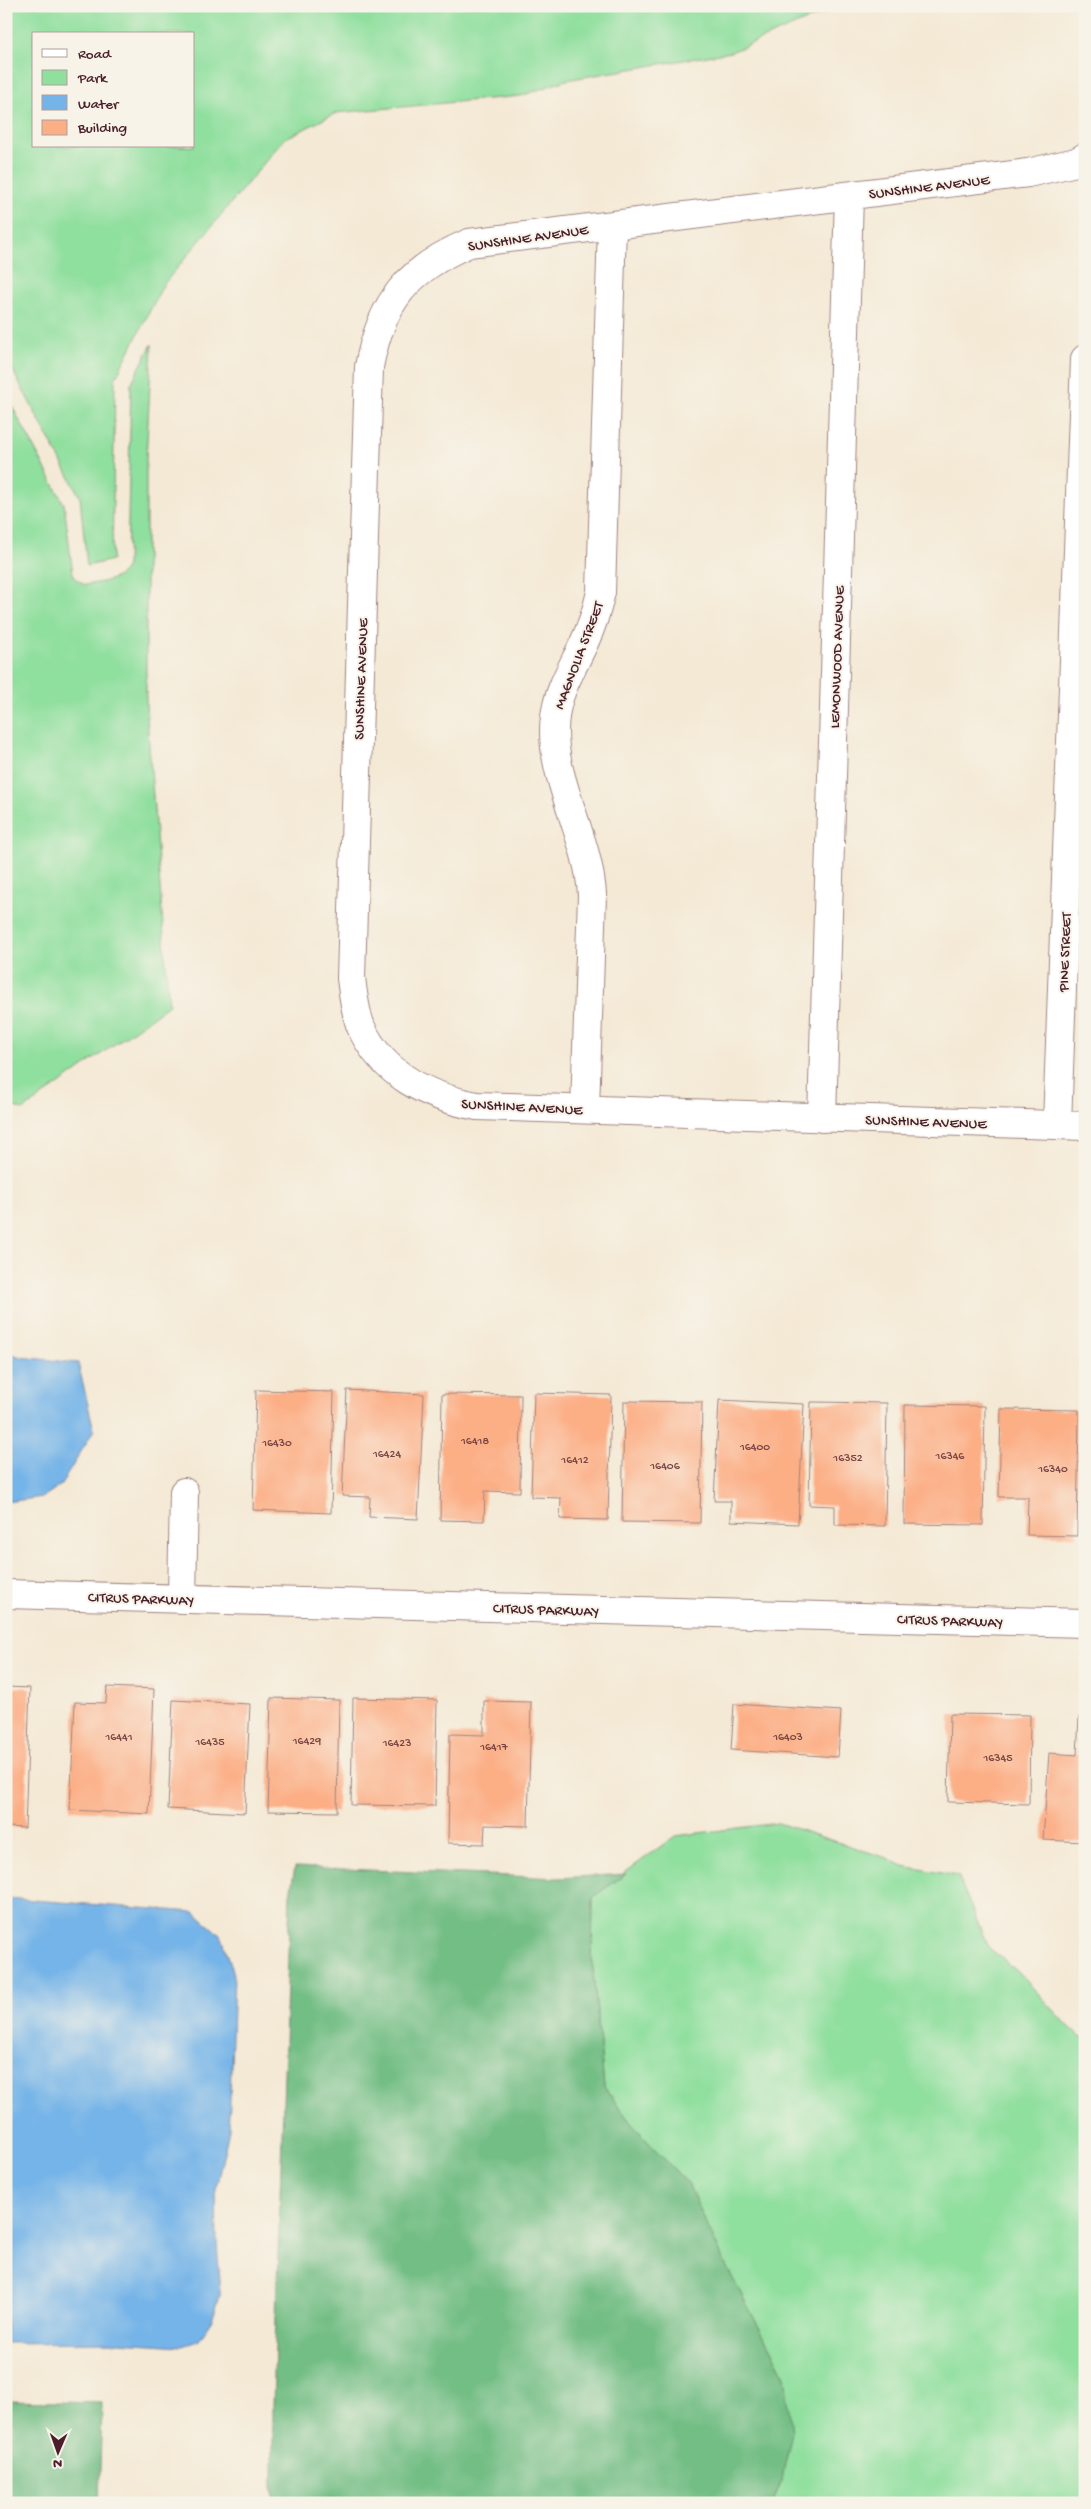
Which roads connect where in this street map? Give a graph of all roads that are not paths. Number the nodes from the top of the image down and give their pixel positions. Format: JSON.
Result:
{"nodes":[{"id":1,"x":1082,"y":166,"type":"edge"},
{"id":2,"x":849,"y":196,"type":"junction"},
{"id":3,"x":612,"y":226,"type":"junction"},
{"id":4,"x":1085,"y":360,"type":"edge"},
{"id":5,"x":1080,"y":609,"type":"edge"},
{"id":6,"x":585,"y":1109,"type":"junction"},
{"id":7,"x":822,"y":1118,"type":"junction"},
{"id":8,"x":1058,"y":1125,"type":"junction"},
{"id":9,"x":1085,"y":1126,"type":"edge"},
{"id":10,"x":184,"y":1492,"type":"dead end"},
{"id":11,"x":6,"y":1594,"type":"edge"},
{"id":12,"x":182,"y":1599,"type":"junction"},
{"id":13,"x":1085,"y":1623,"type":"edge"}],
"edges":[{"from":1,"to":2,"type":"street","name":"SUNSHINE AVENUE"},
{"from":2,"to":3,"type":"street","name":"SUNSHINE AVENUE"},
{"from":2,"to":7,"type":"street","name":"LEMONWOOD AVENUE"},
{"from":3,"to":6,"type":"street","name":"MAGNOLIA STREET"},
{"from":3,"to":6,"type":"street","name":"SUNSHINE AVENUE"},
{"from":4,"to":5,"type":"street","name":"PINE STREET"},
{"from":5,"to":8,"type":"street","name":"PINE STREET"},
{"from":6,"to":7,"type":"street","name":"SUNSHINE AVENUE"},
{"from":7,"to":8,"type":"street","name":"SUNSHINE AVENUE"},
{"from":8,"to":9,"type":"street","name":"SUNSHINE AVENUE"},
{"from":10,"to":12,"type":"street"},
{"from":11,"to":12,"type":"street","name":"CITRUS PARKWAY"},
{"from":12,"to":13,"type":"street","name":"CITRUS PARKWAY"}]}
